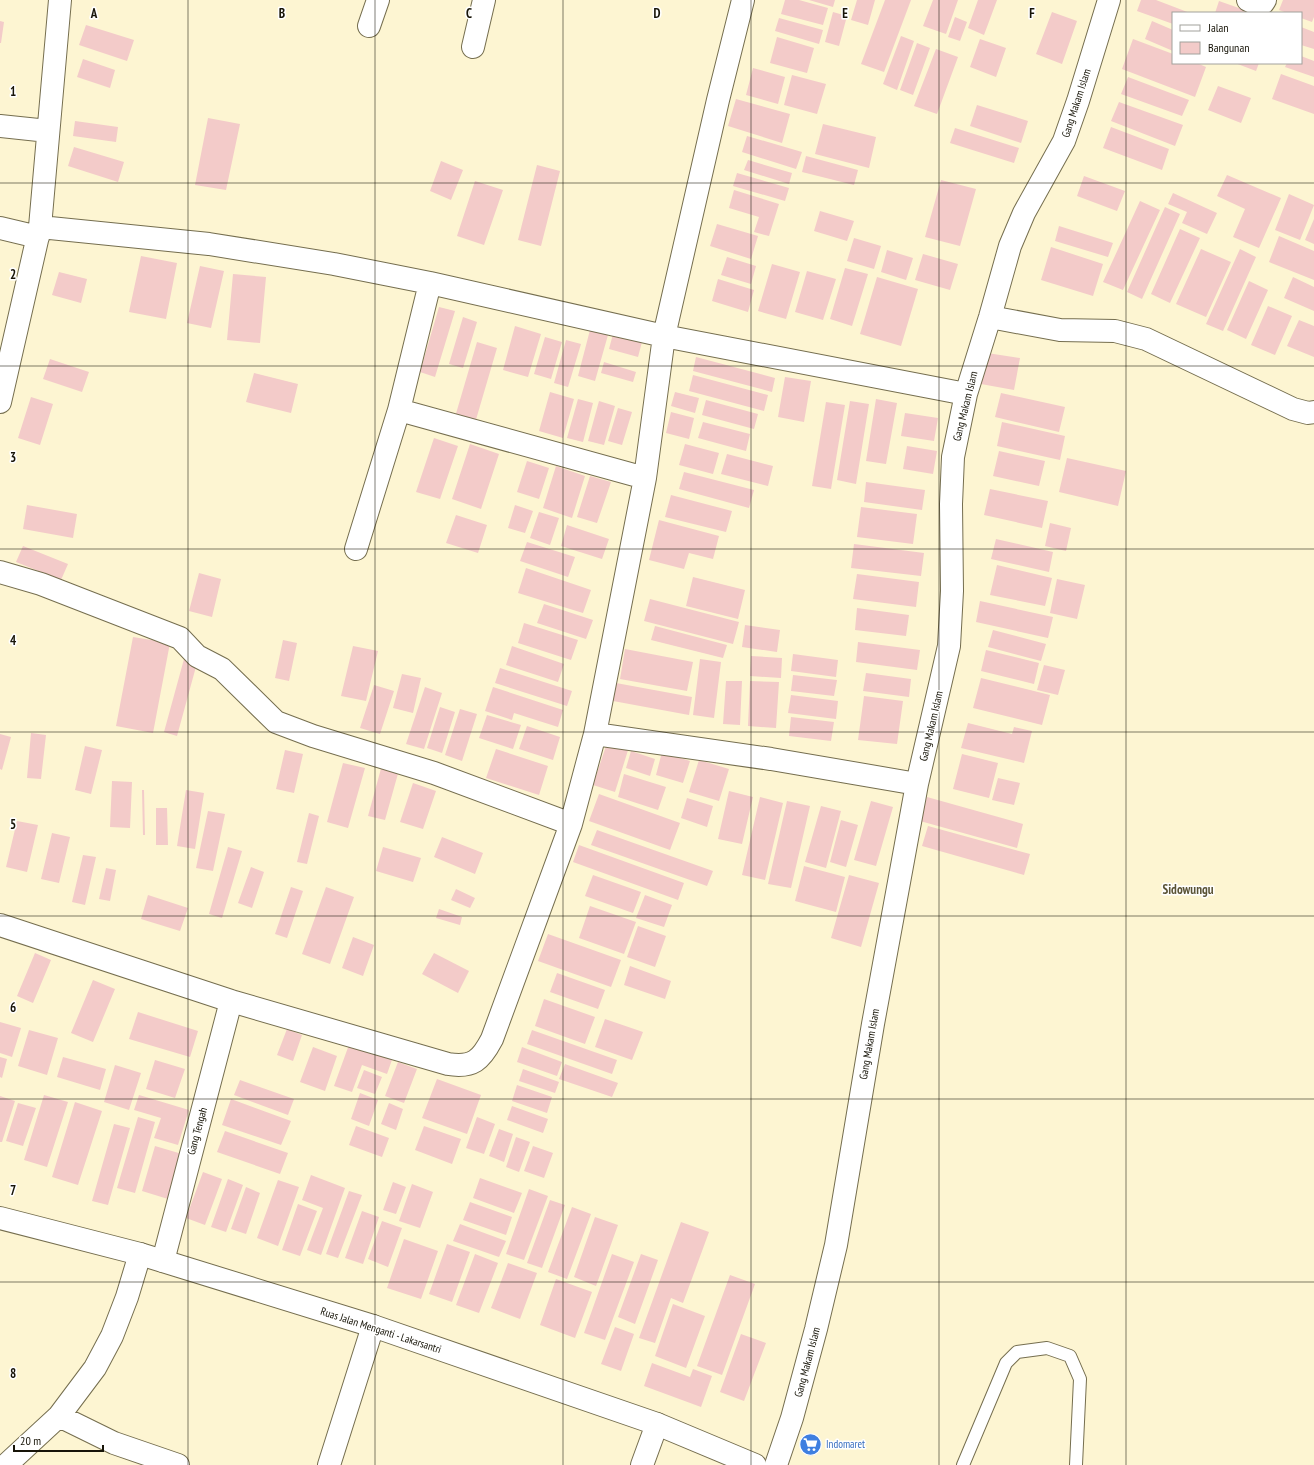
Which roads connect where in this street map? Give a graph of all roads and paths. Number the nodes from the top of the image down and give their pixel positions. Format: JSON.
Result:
{"nodes":[{"id":1,"x":60,"y":0,"type":"edge"},
{"id":2,"x":378,"y":0,"type":"edge"},
{"id":3,"x":484,"y":0,"type":"edge"},
{"id":4,"x":743,"y":0,"type":"edge"},
{"id":5,"x":1248,"y":0,"type":"edge"},
{"id":6,"x":1265,"y":0,"type":"edge"},
{"id":7,"x":1104,"y":1,"type":"edge"},
{"id":8,"x":370,"y":26,"type":"dead end"},
{"id":9,"x":473,"y":47,"type":"dead end"},
{"id":10,"x":0,"y":126,"type":"edge"},
{"id":11,"x":48,"y":131,"type":"junction"},
{"id":12,"x":0,"y":228,"type":"edge"},
{"id":13,"x":39,"y":232,"type":"junction"},
{"id":14,"x":430,"y":283,"type":"junction"},
{"id":15,"x":990,"y":317,"type":"junction"},
{"id":16,"x":664,"y":336,"type":"junction"},
{"id":17,"x":966,"y":394,"type":"junction"},
{"id":18,"x":0,"y":402,"type":"edge"},
{"id":19,"x":399,"y":410,"type":"junction"},
{"id":20,"x":1314,"y":412,"type":"edge"},
{"id":21,"x":645,"y":478,"type":"junction"},
{"id":22,"x":356,"y":549,"type":"dead end"},
{"id":23,"x":0,"y":572,"type":"edge"},
{"id":24,"x":595,"y":734,"type":"junction"},
{"id":25,"x":917,"y":784,"type":"junction"},
{"id":26,"x":571,"y":824,"type":"junction"},
{"id":27,"x":0,"y":925,"type":"edge"},
{"id":28,"x":231,"y":1001,"type":"junction"},
{"id":29,"x":0,"y":1218,"type":"edge"},
{"id":30,"x":140,"y":1254,"type":"junction"},
{"id":31,"x":163,"y":1261,"type":"junction"},
{"id":32,"x":373,"y":1326,"type":"junction"},
{"id":33,"x":59,"y":1416,"type":"junction"},
{"id":34,"x":656,"y":1424,"type":"junction"},
{"id":35,"x":6,"y":1465,"type":"edge"},
{"id":36,"x":178,"y":1465,"type":"edge"},
{"id":37,"x":329,"y":1465,"type":"edge"},
{"id":38,"x":642,"y":1465,"type":"edge"},
{"id":39,"x":755,"y":1465,"type":"edge"},
{"id":40,"x":776,"y":1465,"type":"edge"},
{"id":41,"x":963,"y":1465,"type":"edge"},
{"id":42,"x":1076,"y":1465,"type":"edge"}],
"edges":[{"from":1,"to":11,"type":"street"},
{"from":2,"to":8,"type":"street"},
{"from":3,"to":9,"type":"street"},
{"from":4,"to":16,"type":"street"},
{"from":5,"to":6,"type":"street"},
{"from":7,"to":15,"type":"street","name":"Gang Makam Islam"},
{"from":10,"to":11,"type":"street"},
{"from":11,"to":13,"type":"street"},
{"from":12,"to":13,"type":"street"},
{"from":13,"to":14,"type":"street"},
{"from":13,"to":18,"type":"street"},
{"from":14,"to":16,"type":"street"},
{"from":14,"to":19,"type":"street"},
{"from":15,"to":17,"type":"street","name":"Gang Makam Islam"},
{"from":15,"to":20,"type":"street"},
{"from":16,"to":17,"type":"street"},
{"from":16,"to":21,"type":"street"},
{"from":17,"to":25,"type":"street","name":"Gang Makam Islam"},
{"from":19,"to":21,"type":"street"},
{"from":19,"to":22,"type":"street"},
{"from":21,"to":24,"type":"street"},
{"from":23,"to":26,"type":"street"},
{"from":24,"to":25,"type":"street"},
{"from":24,"to":26,"type":"street"},
{"from":25,"to":40,"type":"street","name":"Gang Makam Islam"},
{"from":26,"to":28,"type":"street"},
{"from":27,"to":28,"type":"street"},
{"from":28,"to":31,"type":"street","name":"Gang Tengah"},
{"from":29,"to":30,"type":"street","name":"Ruas Jalan Menganti - Lakarsantri"},
{"from":30,"to":31,"type":"street","name":"Ruas Jalan Menganti - Lakarsantri"},
{"from":30,"to":33,"type":"street"},
{"from":31,"to":32,"type":"street","name":"Ruas Jalan Menganti - Lakarsantri"},
{"from":32,"to":34,"type":"street","name":"Ruas Jalan Menganti - Lakarsantri"},
{"from":32,"to":37,"type":"street"},
{"from":33,"to":35,"type":"street"},
{"from":33,"to":36,"type":"street"},
{"from":34,"to":38,"type":"street"},
{"from":34,"to":39,"type":"street","name":"Ruas Jalan Menganti - Lakarsantri"},
{"from":41,"to":42,"type":"lane"}]}
